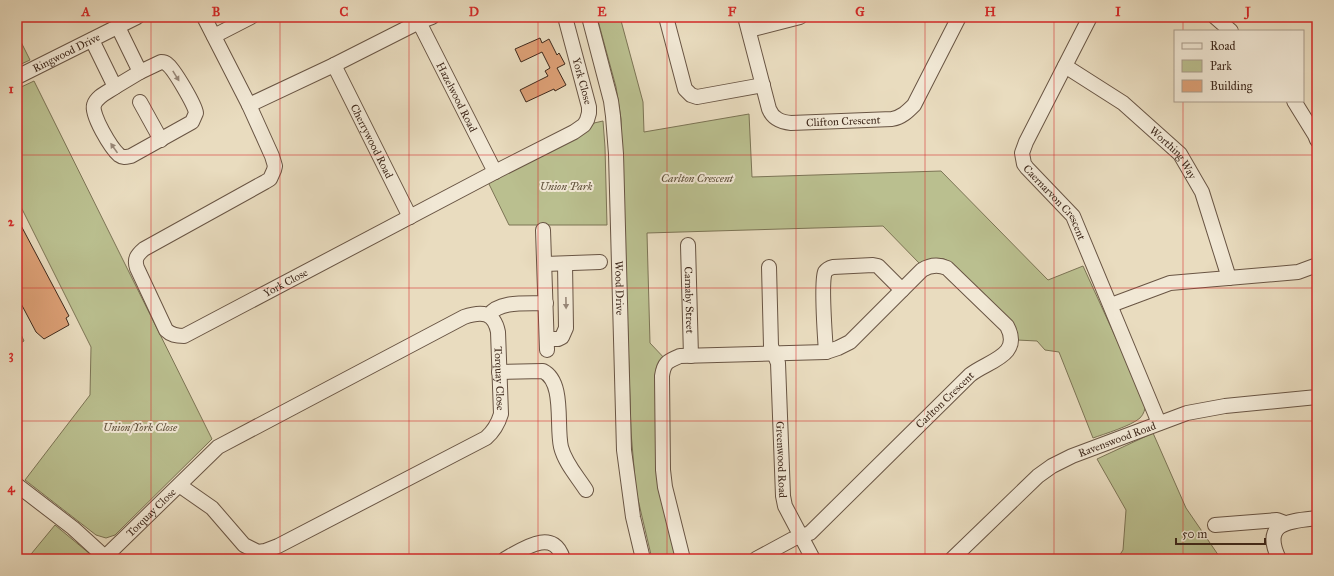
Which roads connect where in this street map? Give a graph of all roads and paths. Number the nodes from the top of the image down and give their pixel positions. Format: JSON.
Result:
{"nodes":[{"id":1,"x":137,"y":17,"type":"edge"},
{"id":2,"x":204,"y":17,"type":"edge"},
{"id":3,"x":251,"y":17,"type":"edge"},
{"id":4,"x":432,"y":17,"type":"edge"},
{"id":5,"x":565,"y":17,"type":"edge"},
{"id":6,"x":590,"y":17,"type":"edge"},
{"id":7,"x":666,"y":17,"type":"edge"},
{"id":8,"x":800,"y":17,"type":"edge"},
{"id":9,"x":959,"y":17,"type":"edge"},
{"id":10,"x":1090,"y":17,"type":"edge"},
{"id":11,"x":1216,"y":17,"type":"edge"},
{"id":12,"x":419,"y":22,"type":"junction"},
{"id":13,"x":747,"y":23,"type":"edge"},
{"id":14,"x":118,"y":27,"type":"junction"},
{"id":15,"x":1230,"y":30,"type":"edge"},
{"id":16,"x":214,"y":36,"type":"junction"},
{"id":17,"x":92,"y":40,"type":"junction"},
{"id":18,"x":334,"y":65,"type":"junction"},
{"id":19,"x":1065,"y":66,"type":"junction"},
{"id":20,"x":140,"y":72,"type":"junction"},
{"id":21,"x":17,"y":77,"type":"edge"},
{"id":22,"x":763,"y":85,"type":"junction"},
{"id":23,"x":116,"y":87,"type":"junction"},
{"id":24,"x":140,"y":102,"type":"dead end"},
{"id":25,"x":1295,"y":102,"type":"edge"},
{"id":26,"x":249,"y":105,"type":"junction"},
{"id":27,"x":161,"y":140,"type":"junction"},
{"id":28,"x":1317,"y":140,"type":"edge"},
{"id":29,"x":495,"y":172,"type":"junction"},
{"id":30,"x":410,"y":217,"type":"junction"},
{"id":31,"x":543,"y":230,"type":"dead end"},
{"id":32,"x":688,"y":245,"type":"dead end"},
{"id":33,"x":600,"y":262,"type":"dead end"},
{"id":34,"x":545,"y":264,"type":"junction"},
{"id":35,"x":565,"y":264,"type":"junction"},
{"id":36,"x":1317,"y":265,"type":"edge"},
{"id":37,"x":769,"y":267,"type":"dead end"},
{"id":38,"x":1229,"y":278,"type":"junction"},
{"id":39,"x":902,"y":290,"type":"junction"},
{"id":40,"x":546,"y":303,"type":"junction"},
{"id":41,"x":1110,"y":304,"type":"junction"},
{"id":42,"x":488,"y":315,"type":"junction"},
{"id":43,"x":826,"y":352,"type":"junction"},
{"id":44,"x":774,"y":354,"type":"junction"},
{"id":45,"x":691,"y":356,"type":"junction"},
{"id":46,"x":499,"y":372,"type":"junction"},
{"id":47,"x":1317,"y":397,"type":"edge"},
{"id":48,"x":1160,"y":423,"type":"junction"},
{"id":49,"x":17,"y":485,"type":"edge"},
{"id":50,"x":179,"y":485,"type":"junction"},
{"id":51,"x":586,"y":490,"type":"dead end"},
{"id":52,"x":1317,"y":518,"type":"edge"},
{"id":53,"x":1284,"y":523,"type":"junction"},
{"id":54,"x":1215,"y":525,"type":"dead end"},
{"id":55,"x":800,"y":536,"type":"junction"},
{"id":56,"x":106,"y":558,"type":"edge"},
{"id":57,"x":505,"y":559,"type":"edge"},
{"id":58,"x":563,"y":559,"type":"edge"},
{"id":59,"x":644,"y":559,"type":"edge"},
{"id":60,"x":683,"y":559,"type":"edge"},
{"id":61,"x":756,"y":559,"type":"edge"},
{"id":62,"x":813,"y":559,"type":"edge"},
{"id":63,"x":952,"y":559,"type":"edge"},
{"id":64,"x":1279,"y":559,"type":"edge"}],
"edges":[{"from":1,"to":14,"type":"street","name":"Ringwood Drive"},
{"from":2,"to":16,"type":"street","name":"York Close"},
{"from":3,"to":16,"type":"street"},
{"from":4,"to":12,"type":"street"},
{"from":5,"to":29,"type":"street","name":"York Close"},
{"from":6,"to":59,"type":"street","name":"Wood Drive"},
{"from":7,"to":22,"type":"street"},
{"from":8,"to":13,"type":"street"},
{"from":9,"to":22,"type":"street","name":"Clifton Crescent"},
{"from":10,"to":19,"type":"street","name":"Caernarvon Crescent"},
{"from":11,"to":15,"type":"street"},
{"from":12,"to":18,"type":"street"},
{"from":12,"to":29,"type":"street","name":"Hazelwood Road"},
{"from":13,"to":22,"type":"street","name":"Clifton Crescent"},
{"from":14,"to":17,"type":"street","name":"Ringwood Drive"},
{"from":14,"to":20,"type":"street"},
{"from":16,"to":26,"type":"street","name":"York Close"},
{"from":17,"to":21,"type":"street","name":"Ringwood Drive"},
{"from":17,"to":23,"type":"street"},
{"from":18,"to":26,"type":"street"},
{"from":18,"to":30,"type":"street","name":"Cherrywood Road"},
{"from":19,"to":38,"type":"street","name":"Worthing Way"},
{"from":19,"to":41,"type":"street","name":"Caernarvon Crescent"},
{"from":20,"to":23,"type":"street"},
{"from":20,"to":27,"type":"street","one_way":true},
{"from":27,"to":23,"type":"street","one_way":true},
{"from":24,"to":27,"type":"street"},
{"from":25,"to":28,"type":"street"},
{"from":26,"to":30,"type":"street","name":"York Close"},
{"from":29,"to":30,"type":"street","name":"York Close"},
{"from":31,"to":34,"type":"street"},
{"from":32,"to":45,"type":"street","name":"Carnaby Street"},
{"from":33,"to":35,"type":"street"},
{"from":34,"to":35,"type":"street"},
{"from":34,"to":40,"type":"street"},
{"from":35,"to":40,"type":"street","one_way":true},
{"from":36,"to":38,"type":"street"},
{"from":37,"to":44,"type":"street","name":"Greenwood Road"},
{"from":38,"to":41,"type":"street"},
{"from":39,"to":43,"type":"street","name":"Carlton Crescent"},
{"from":39,"to":43,"type":"street"},
{"from":39,"to":55,"type":"street","name":"Carlton Crescent"},
{"from":40,"to":42,"type":"street"},
{"from":41,"to":48,"type":"street","name":"Caernarvon Crescent"},
{"from":42,"to":46,"type":"street","name":"Torquay Close"},
{"from":42,"to":50,"type":"street","name":"Torquay Close"},
{"from":43,"to":44,"type":"street","name":"Carlton Crescent"},
{"from":44,"to":45,"type":"street","name":"Carlton Crescent"},
{"from":44,"to":55,"type":"street","name":"Greenwood Road"},
{"from":45,"to":60,"type":"street","name":"Carlton Crescent"},
{"from":46,"to":50,"type":"street","name":"Torquay Close"},
{"from":46,"to":51,"type":"street"},
{"from":47,"to":48,"type":"street","name":"Ravenswood Road"},
{"from":48,"to":63,"type":"street","name":"Ravenswood Road"},
{"from":49,"to":56,"type":"street"},
{"from":50,"to":56,"type":"street","name":"Torquay Close"},
{"from":52,"to":53,"type":"street"},
{"from":53,"to":54,"type":"street"},
{"from":53,"to":64,"type":"street"},
{"from":55,"to":61,"type":"street","name":"Carlton Crescent"},
{"from":55,"to":62,"type":"street","name":"Greenwood Road"},
{"from":57,"to":58,"type":"street"}]}
